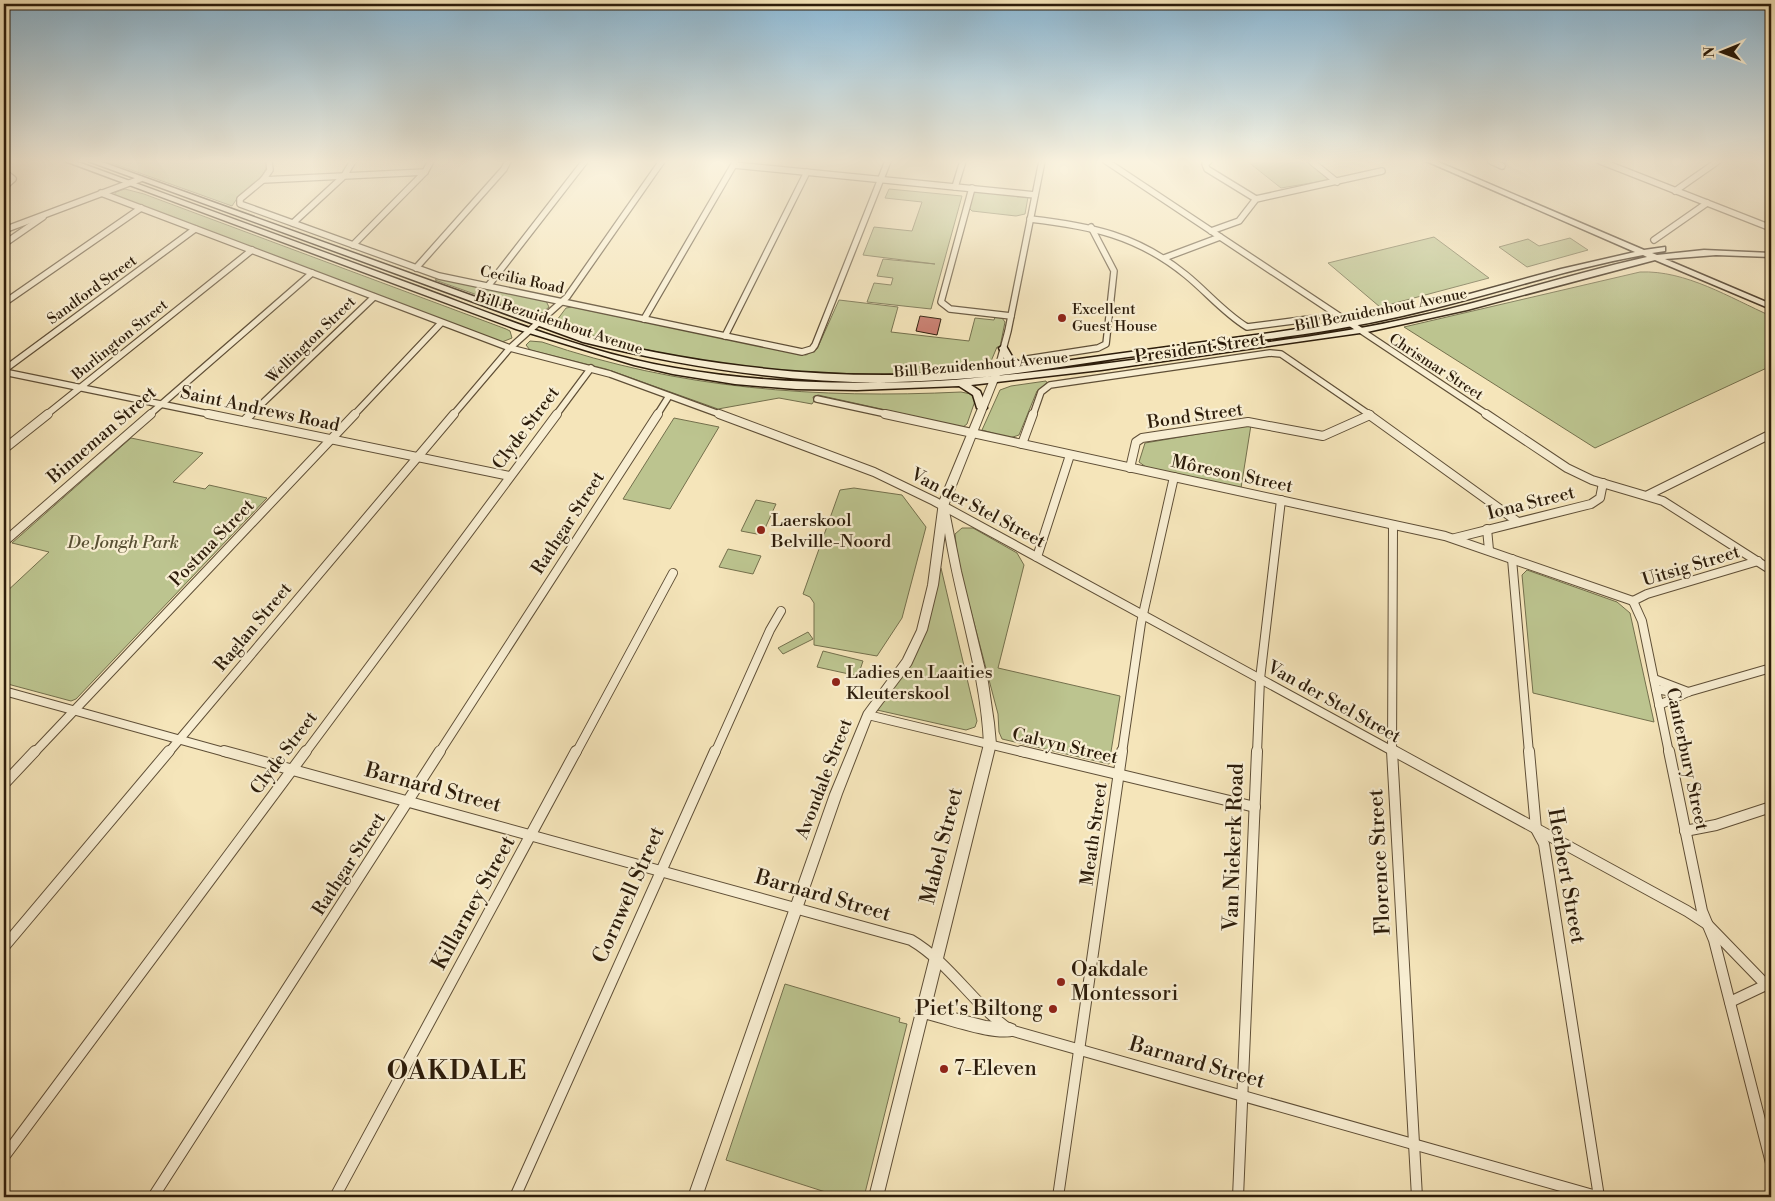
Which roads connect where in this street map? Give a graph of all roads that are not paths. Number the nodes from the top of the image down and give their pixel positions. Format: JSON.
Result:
{"nodes":[{"id":1,"x":39,"y":217,"type":"edge"},
{"id":2,"x":42,"y":217,"type":"edge"},
{"id":3,"x":128,"y":217,"type":"edge"},
{"id":4,"x":164,"y":217,"type":"edge"},
{"id":5,"x":221,"y":217,"type":"edge"},
{"id":6,"x":246,"y":217,"type":"edge"},
{"id":7,"x":274,"y":217,"type":"edge"},
{"id":8,"x":300,"y":217,"type":"edge"},
{"id":9,"x":381,"y":217,"type":"edge"},
{"id":10,"x":461,"y":217,"type":"edge"},
{"id":11,"x":542,"y":217,"type":"edge"},
{"id":12,"x":623,"y":217,"type":"edge"},
{"id":13,"x":703,"y":217,"type":"edge"},
{"id":14,"x":784,"y":217,"type":"edge"},
{"id":15,"x":866,"y":217,"type":"edge"},
{"id":16,"x":964,"y":217,"type":"edge"},
{"id":17,"x":1190,"y":217,"type":"edge"},
{"id":18,"x":1242,"y":217,"type":"edge"},
{"id":19,"x":1561,"y":217,"type":"edge"},
{"id":20,"x":1687,"y":217,"type":"edge"},
{"id":21,"x":1743,"y":217,"type":"edge"},
{"id":22,"x":1030,"y":219,"type":"joint"},
{"id":23,"x":293,"y":224,"type":"junction"},
{"id":24,"x":1091,"y":227,"type":"junction"},
{"id":25,"x":1771,"y":228,"type":"edge"},
{"id":26,"x":195,"y":229,"type":"junction"},
{"id":27,"x":4,"y":230,"type":"edge"},
{"id":28,"x":1211,"y":231,"type":"junction"},
{"id":29,"x":1220,"y":237,"type":"junction"},
{"id":30,"x":1654,"y":240,"type":"dead end"},
{"id":31,"x":4,"y":244,"type":"edge"},
{"id":32,"x":353,"y":245,"type":"junction"},
{"id":33,"x":1771,"y":248,"type":"edge"},
{"id":34,"x":252,"y":250,"type":"junction"},
{"id":35,"x":1642,"y":252,"type":"junction"},
{"id":36,"x":1771,"y":254,"type":"edge"},
{"id":37,"x":1164,"y":258,"type":"junction"},
{"id":38,"x":1654,"y":258,"type":"junction"},
{"id":39,"x":416,"y":268,"type":"junction"},
{"id":40,"x":312,"y":273,"type":"junction"},
{"id":41,"x":488,"y":286,"type":"junction"},
{"id":42,"x":374,"y":297,"type":"junction"},
{"id":43,"x":563,"y":302,"type":"junction"},
{"id":44,"x":4,"y":303,"type":"edge"},
{"id":45,"x":1771,"y":307,"type":"edge"},
{"id":46,"x":1011,"y":316,"type":"junction"},
{"id":47,"x":644,"y":318,"type":"junction"},
{"id":48,"x":1316,"y":318,"type":"dead end"},
{"id":49,"x":442,"y":322,"type":"junction"},
{"id":50,"x":538,"y":324,"type":"junction"},
{"id":51,"x":1349,"y":324,"type":"junction"},
{"id":52,"x":529,"y":330,"type":"junction"},
{"id":53,"x":1359,"y":331,"type":"junction"},
{"id":54,"x":725,"y":336,"type":"junction"},
{"id":55,"x":510,"y":348,"type":"junction"},
{"id":56,"x":1003,"y":348,"type":"junction"},
{"id":57,"x":1027,"y":363,"type":"junction"},
{"id":58,"x":591,"y":368,"type":"junction"},
{"id":59,"x":4,"y":371,"type":"edge"},
{"id":60,"x":995,"y":377,"type":"junction"},
{"id":61,"x":963,"y":384,"type":"junction"},
{"id":62,"x":80,"y":388,"type":"junction"},
{"id":63,"x":669,"y":396,"type":"junction"},
{"id":64,"x":817,"y":399,"type":"dead end"},
{"id":65,"x":160,"y":404,"type":"junction"},
{"id":66,"x":982,"y":408,"type":"junction"},
{"id":67,"x":1370,"y":415,"type":"junction"},
{"id":68,"x":244,"y":421,"type":"junction"},
{"id":69,"x":971,"y":433,"type":"junction"},
{"id":70,"x":1771,"y":434,"type":"edge"},
{"id":71,"x":330,"y":439,"type":"junction"},
{"id":72,"x":1022,"y":444,"type":"junction"},
{"id":73,"x":4,"y":449,"type":"edge"},
{"id":74,"x":1070,"y":455,"type":"junction"},
{"id":75,"x":418,"y":457,"type":"junction"},
{"id":76,"x":1130,"y":468,"type":"junction"},
{"id":77,"x":510,"y":476,"type":"junction"},
{"id":78,"x":1174,"y":477,"type":"junction"},
{"id":79,"x":1603,"y":483,"type":"junction"},
{"id":80,"x":1648,"y":495,"type":"junction"},
{"id":81,"x":1281,"y":500,"type":"junction"},
{"id":82,"x":944,"y":505,"type":"junction"},
{"id":83,"x":1518,"y":522,"type":"junction"},
{"id":84,"x":1393,"y":525,"type":"junction"},
{"id":85,"x":1487,"y":530,"type":"junction"},
{"id":86,"x":1453,"y":538,"type":"junction"},
{"id":87,"x":4,"y":542,"type":"edge"},
{"id":88,"x":1489,"y":550,"type":"junction"},
{"id":89,"x":1037,"y":557,"type":"junction"},
{"id":90,"x":1512,"y":559,"type":"junction"},
{"id":91,"x":1758,"y":562,"type":"junction"},
{"id":92,"x":1771,"y":570,"type":"edge"},
{"id":93,"x":673,"y":573,"type":"dead end"},
{"id":94,"x":1633,"y":601,"type":"junction"},
{"id":95,"x":781,"y":611,"type":"dead end"},
{"id":96,"x":1143,"y":615,"type":"junction"},
{"id":97,"x":1771,"y":668,"type":"edge"},
{"id":98,"x":1260,"y":679,"type":"junction"},
{"id":99,"x":1654,"y":679,"type":"junction"},
{"id":100,"x":1656,"y":689,"type":"junction"},
{"id":101,"x":4,"y":691,"type":"edge"},
{"id":102,"x":1688,"y":692,"type":"junction"},
{"id":103,"x":1659,"y":704,"type":"junction"},
{"id":104,"x":74,"y":711,"type":"junction"},
{"id":105,"x":868,"y":715,"type":"junction"},
{"id":106,"x":180,"y":739,"type":"junction"},
{"id":107,"x":990,"y":744,"type":"junction"},
{"id":108,"x":1393,"y":752,"type":"junction"},
{"id":109,"x":292,"y":769,"type":"junction"},
{"id":110,"x":1119,"y":775,"type":"junction"},
{"id":111,"x":4,"y":784,"type":"edge"},
{"id":112,"x":408,"y":801,"type":"junction"},
{"id":113,"x":1255,"y":807,"type":"junction"},
{"id":114,"x":1771,"y":807,"type":"edge"},
{"id":115,"x":1536,"y":829,"type":"junction"},
{"id":116,"x":1685,"y":830,"type":"junction"},
{"id":117,"x":532,"y":835,"type":"junction"},
{"id":118,"x":660,"y":870,"type":"junction"},
{"id":119,"x":796,"y":908,"type":"junction"},
{"id":120,"x":1707,"y":924,"type":"junction"},
{"id":121,"x":4,"y":947,"type":"edge"},
{"id":122,"x":936,"y":958,"type":"junction"},
{"id":123,"x":1770,"y":986,"type":"edge"},
{"id":124,"x":1730,"y":1002,"type":"junction"},
{"id":125,"x":922,"y":1011,"type":"junction"},
{"id":126,"x":1010,"y":1030,"type":"junction"},
{"id":127,"x":1080,"y":1049,"type":"junction"},
{"id":128,"x":1242,"y":1095,"type":"junction"},
{"id":129,"x":1414,"y":1144,"type":"junction"},
{"id":130,"x":4,"y":1156,"type":"edge"},
{"id":131,"x":1771,"y":1163,"type":"edge"},
{"id":132,"x":153,"y":1197,"type":"edge"},
{"id":133,"x":335,"y":1197,"type":"edge"},
{"id":134,"x":515,"y":1197,"type":"edge"},
{"id":135,"x":695,"y":1197,"type":"edge"},
{"id":136,"x":876,"y":1197,"type":"edge"},
{"id":137,"x":1058,"y":1197,"type":"edge"},
{"id":138,"x":1238,"y":1197,"type":"edge"},
{"id":139,"x":1417,"y":1197,"type":"edge"},
{"id":140,"x":1599,"y":1197,"type":"edge"}],
"edges":[{"from":1,"to":27,"type":"street"},
{"from":2,"to":31,"type":"street"},
{"from":3,"to":44,"type":"street"},
{"from":4,"to":26,"type":"street","name":"Van der Stel Street"},
{"from":5,"to":52,"type":"main road","name":"Bill Bezuidenhout Avenue"},
{"from":6,"to":50,"type":"main road","name":"Bill Bezuidenhout Avenue"},
{"from":7,"to":23,"type":"street","name":"Cecilia Road"},
{"from":8,"to":23,"type":"street"},
{"from":9,"to":32,"type":"street"},
{"from":10,"to":39,"type":"street"},
{"from":11,"to":41,"type":"street"},
{"from":12,"to":43,"type":"street","name":"Raglan Street"},
{"from":13,"to":47,"type":"street"},
{"from":14,"to":54,"type":"street"},
{"from":15,"to":54,"type":"street","name":"Cecilia Road"},
{"from":16,"to":46,"type":"street"},
{"from":17,"to":28,"type":"street","name":"Chrismar Street"},
{"from":18,"to":28,"type":"street"},
{"from":19,"to":35,"type":"main road"},
{"from":20,"to":30,"type":"street"},
{"from":21,"to":25,"type":"street"},
{"from":22,"to":24,"type":"street"},
{"from":22,"to":46,"type":"street"},
{"from":23,"to":32,"type":"street","name":"Cecilia Road"},
{"from":24,"to":37,"type":"street"},
{"from":24,"to":57,"type":"street"},
{"from":26,"to":34,"type":"street","name":"Van der Stel Street"},
{"from":26,"to":59,"type":"street","name":"Sandford Street"},
{"from":28,"to":29,"type":"street","name":"Chrismar Street"},
{"from":29,"to":37,"type":"street"},
{"from":29,"to":51,"type":"street","name":"Chrismar Street"},
{"from":32,"to":39,"type":"street","name":"Cecilia Road"},
{"from":33,"to":35,"type":"main road","name":"Bill Bezuidenhout Avenue"},
{"from":34,"to":40,"type":"street","name":"Van der Stel Street"},
{"from":34,"to":62,"type":"street","name":"Burlington Street"},
{"from":35,"to":38,"type":"main road"},
{"from":35,"to":51,"type":"main road","name":"Bill Bezuidenhout Avenue"},
{"from":36,"to":38,"type":"main road","name":"Bill Bezuidenhout Avenue"},
{"from":37,"to":48,"type":"street"},
{"from":38,"to":45,"type":"main road"},
{"from":38,"to":53,"type":"main road","name":"Bill Bezuidenhout Avenue"},
{"from":39,"to":41,"type":"street","name":"Cecilia Road"},
{"from":40,"to":42,"type":"street","name":"Van der Stel Street"},
{"from":40,"to":65,"type":"street","name":"Binneman Street"},
{"from":41,"to":43,"type":"street","name":"Cecilia Road"},
{"from":42,"to":49,"type":"street","name":"Van der Stel Street"},
{"from":42,"to":68,"type":"street","name":"Wellington Street"},
{"from":43,"to":47,"type":"street","name":"Cecilia Road"},
{"from":43,"to":50,"type":"street","name":"Raglan Street"},
{"from":46,"to":56,"type":"street"},
{"from":47,"to":54,"type":"street","name":"Cecilia Road"},
{"from":49,"to":55,"type":"street","name":"Van der Stel Street"},
{"from":49,"to":71,"type":"street","name":"Postma Street"},
{"from":50,"to":52,"type":"street","name":"Raglan Street"},
{"from":50,"to":60,"type":"main road","name":"Bill Bezuidenhout Avenue"},
{"from":51,"to":53,"type":"street","name":"Chrismar Street"},
{"from":51,"to":57,"type":"main road","name":"Bill Bezuidenhout Avenue"},
{"from":52,"to":55,"type":"street","name":"Raglan Street"},
{"from":52,"to":61,"type":"main road","name":"Bill Bezuidenhout Avenue"},
{"from":53,"to":60,"type":"main road","name":"Bill Bezuidenhout Avenue"},
{"from":53,"to":79,"type":"street","name":"Chrismar Street"},
{"from":55,"to":58,"type":"street","name":"Van der Stel Street"},
{"from":55,"to":75,"type":"street","name":"Raglan Street"},
{"from":56,"to":57,"type":"main road"},
{"from":56,"to":60,"type":"street"},
{"from":57,"to":60,"type":"main road","name":"Bill Bezuidenhout Avenue"},
{"from":58,"to":63,"type":"street","name":"Van der Stel Street"},
{"from":58,"to":77,"type":"street","name":"Clyde Street"},
{"from":59,"to":62,"type":"street","name":"Saint Andrews Road"},
{"from":60,"to":61,"type":"main road","name":"Bill Bezuidenhout Avenue"},
{"from":60,"to":66,"type":"street","name":"Avondale Street"},
{"from":61,"to":66,"type":"main road"},
{"from":62,"to":65,"type":"street","name":"Saint Andrews Road"},
{"from":62,"to":73,"type":"street","name":"Burlington Street"},
{"from":63,"to":82,"type":"street","name":"Van der Stel Street"},
{"from":63,"to":112,"type":"street","name":"Rathgar Street"},
{"from":64,"to":69,"type":"street","name":"Môreson Street"},
{"from":65,"to":68,"type":"street","name":"Saint Andrews Road"},
{"from":65,"to":87,"type":"street","name":"Binneman Street"},
{"from":66,"to":69,"type":"street","name":"Avondale Street"},
{"from":67,"to":72,"type":"street","name":"President Street"},
{"from":67,"to":76,"type":"street","name":"Bond Street"},
{"from":67,"to":83,"type":"street","name":"President Street"},
{"from":68,"to":71,"type":"street","name":"Saint Andrews Road"},
{"from":69,"to":72,"type":"street","name":"Môreson Street"},
{"from":69,"to":82,"type":"street","name":"Avondale Street"},
{"from":70,"to":80,"type":"street"},
{"from":71,"to":75,"type":"street","name":"Saint Andrews Road"},
{"from":71,"to":104,"type":"street","name":"Postma Street"},
{"from":72,"to":74,"type":"street","name":"Môreson Street"},
{"from":74,"to":76,"type":"street","name":"Môreson Street"},
{"from":74,"to":89,"type":"street"},
{"from":75,"to":77,"type":"street","name":"Saint Andrews Road"},
{"from":75,"to":106,"type":"street","name":"Raglan Street"},
{"from":76,"to":78,"type":"street","name":"Môreson Street"},
{"from":77,"to":109,"type":"street","name":"Clyde Street"},
{"from":78,"to":81,"type":"street","name":"Môreson Street"},
{"from":78,"to":96,"type":"street","name":"Meath Street"},
{"from":79,"to":80,"type":"street","name":"Chrismar Street"},
{"from":79,"to":83,"type":"street","name":"Iona Street"},
{"from":80,"to":91,"type":"street","name":"Chrismar Street"},
{"from":81,"to":84,"type":"street","name":"Môreson Street"},
{"from":81,"to":98,"type":"street","name":"Van Niekerk Road"},
{"from":82,"to":89,"type":"street","name":"Van der Stel Street"},
{"from":82,"to":105,"type":"street","name":"Avondale Street"},
{"from":82,"to":107,"type":"street","name":"Mabel Street"},
{"from":83,"to":85,"type":"street","name":"Iona Street"},
{"from":84,"to":86,"type":"street","name":"Môreson Street"},
{"from":84,"to":108,"type":"street","name":"Florence Street"},
{"from":85,"to":86,"type":"street","name":"Iona Street"},
{"from":85,"to":88,"type":"street"},
{"from":86,"to":88,"type":"street","name":"Môreson Street"},
{"from":88,"to":90,"type":"street","name":"Môreson Street"},
{"from":89,"to":96,"type":"street","name":"Van der Stel Street"},
{"from":90,"to":94,"type":"street","name":"Môreson Street"},
{"from":90,"to":115,"type":"street","name":"Herbert Street"},
{"from":91,"to":92,"type":"street","name":"Chrismar Street"},
{"from":91,"to":94,"type":"street","name":"Uitsig Street"},
{"from":93,"to":117,"type":"street","name":"Killarney Street"},
{"from":94,"to":99,"type":"street","name":"Canterbury Street"},
{"from":95,"to":118,"type":"street","name":"Cornwell Street"},
{"from":96,"to":98,"type":"street","name":"Van der Stel Street"},
{"from":96,"to":110,"type":"street","name":"Meath Street"},
{"from":97,"to":102,"type":"street"},
{"from":98,"to":108,"type":"street","name":"Van der Stel Street"},
{"from":98,"to":113,"type":"street","name":"Van Niekerk Road"},
{"from":99,"to":100,"type":"street","name":"Canterbury Street"},
{"from":99,"to":102,"type":"street"},
{"from":100,"to":102,"type":"street"},
{"from":100,"to":103,"type":"street","name":"Canterbury Street"},
{"from":101,"to":104,"type":"street","name":"Barnard Street"},
{"from":102,"to":103,"type":"street"},
{"from":103,"to":116,"type":"street","name":"Canterbury Street"},
{"from":104,"to":106,"type":"street","name":"Barnard Street"},
{"from":104,"to":111,"type":"street","name":"Postma Street"},
{"from":105,"to":107,"type":"street","name":"Calvyn Street"},
{"from":105,"to":119,"type":"street","name":"Avondale Street"},
{"from":106,"to":109,"type":"street","name":"Barnard Street"},
{"from":106,"to":121,"type":"street","name":"Raglan Street"},
{"from":107,"to":110,"type":"street","name":"Calvyn Street"},
{"from":107,"to":122,"type":"street","name":"Mabel Street"},
{"from":108,"to":115,"type":"street","name":"Van der Stel Street"},
{"from":108,"to":129,"type":"street","name":"Florence Street"},
{"from":109,"to":112,"type":"street","name":"Barnard Street"},
{"from":109,"to":130,"type":"street","name":"Clyde Street"},
{"from":110,"to":113,"type":"street","name":"Calvyn Street"},
{"from":110,"to":127,"type":"street","name":"Meath Street"},
{"from":112,"to":117,"type":"street","name":"Barnard Street"},
{"from":112,"to":132,"type":"street","name":"Rathgar Street"},
{"from":113,"to":128,"type":"street","name":"Van Niekerk Road"},
{"from":114,"to":116,"type":"street"},
{"from":115,"to":120,"type":"street","name":"Van der Stel Street"},
{"from":115,"to":140,"type":"street","name":"Herbert Street"},
{"from":116,"to":120,"type":"street","name":"Canterbury Street"},
{"from":117,"to":118,"type":"street","name":"Barnard Street"},
{"from":117,"to":133,"type":"street","name":"Killarney Street"},
{"from":118,"to":119,"type":"street","name":"Barnard Street"},
{"from":118,"to":134,"type":"street","name":"Cornwell Street"},
{"from":119,"to":122,"type":"street","name":"Barnard Street"},
{"from":119,"to":135,"type":"street","name":"Avondale Street"},
{"from":120,"to":123,"type":"street","name":"Van der Stel Street"},
{"from":120,"to":124,"type":"street","name":"Canterbury Street"},
{"from":122,"to":125,"type":"street","name":"Mabel Street"},
{"from":122,"to":126,"type":"street","name":"Barnard Street"},
{"from":123,"to":124,"type":"street"},
{"from":124,"to":131,"type":"street","name":"Canterbury Street"},
{"from":125,"to":126,"type":"street"},
{"from":125,"to":136,"type":"street","name":"Mabel Street"},
{"from":126,"to":127,"type":"street","name":"Barnard Street"},
{"from":127,"to":128,"type":"street","name":"Barnard Street"},
{"from":127,"to":137,"type":"street","name":"Meath Street"},
{"from":128,"to":129,"type":"street","name":"Barnard Street"},
{"from":128,"to":138,"type":"street","name":"Van Niekerk Road"},
{"from":129,"to":139,"type":"street","name":"Florence Street"},
{"from":129,"to":140,"type":"street","name":"Barnard Street"}]}
